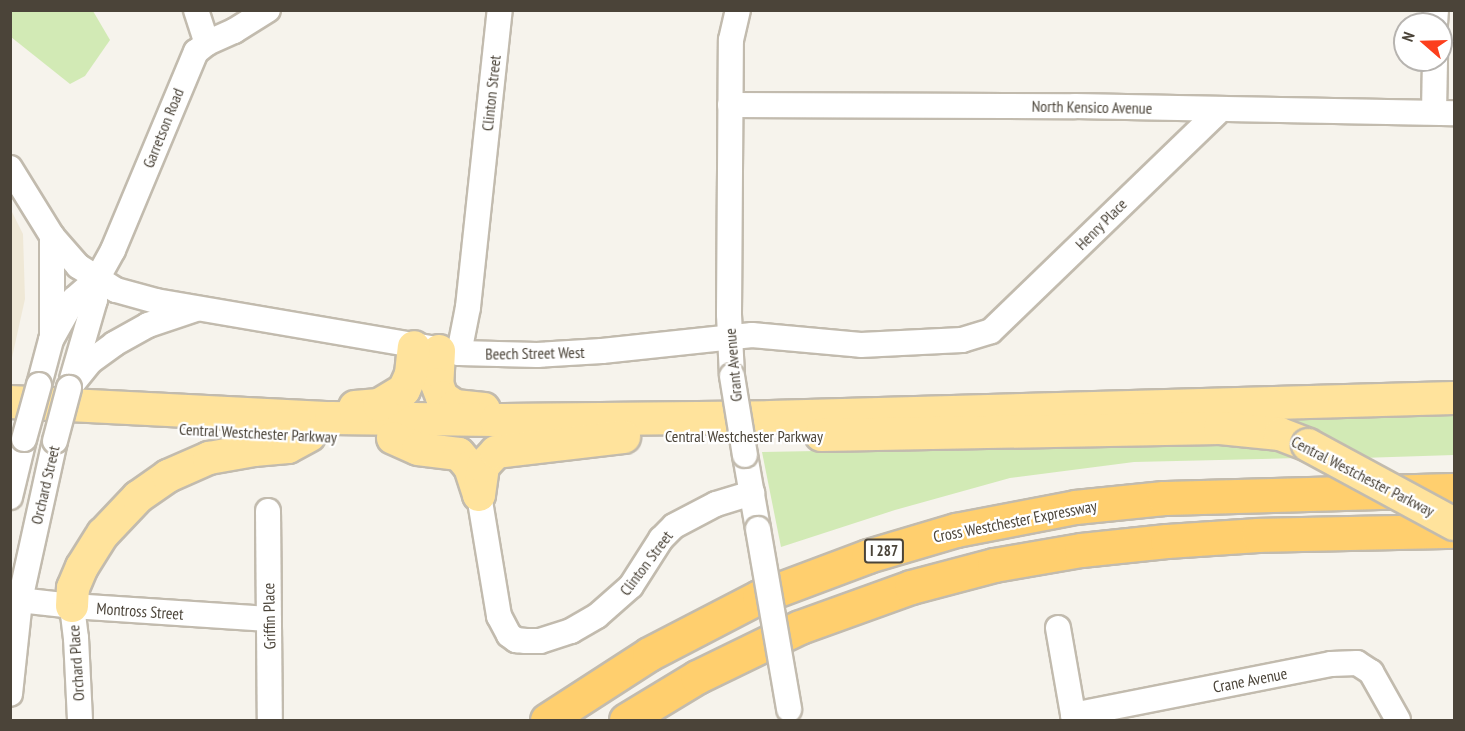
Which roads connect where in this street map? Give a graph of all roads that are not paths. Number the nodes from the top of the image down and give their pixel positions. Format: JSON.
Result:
{"nodes":[{"id":1,"x":196,"y":10,"type":"edge"},
{"id":2,"x":268,"y":10,"type":"edge"},
{"id":3,"x":500,"y":10,"type":"edge"},
{"id":4,"x":722,"y":10,"type":"edge"},
{"id":5,"x":738,"y":10,"type":"edge"},
{"id":6,"x":731,"y":40,"type":"junction"},
{"id":7,"x":207,"y":43,"type":"junction"},
{"id":8,"x":1437,"y":72,"type":"edge"},
{"id":9,"x":730,"y":105,"type":"junction"},
{"id":10,"x":1220,"y":110,"type":"junction"},
{"id":11,"x":1444,"y":113,"type":"edge"},
{"id":12,"x":10,"y":168,"type":"edge"},
{"id":13,"x":52,"y":236,"type":"junction"},
{"id":14,"x":97,"y":279,"type":"junction"},
{"id":15,"x":198,"y":309,"type":"junction"},
{"id":16,"x":980,"y":336,"type":"joint"},
{"id":17,"x":729,"y":338,"type":"junction"},
{"id":18,"x":51,"y":340,"type":"junction"},
{"id":19,"x":437,"y":350,"type":"junction"},
{"id":20,"x":69,"y":388,"type":"junction"},
{"id":21,"x":1455,"y":398,"type":"edge"},
{"id":22,"x":10,"y":402,"type":"edge"},
{"id":23,"x":320,"y":427,"type":"junction"},
{"id":24,"x":620,"y":428,"type":"junction"},
{"id":25,"x":17,"y":430,"type":"edge"},
{"id":26,"x":393,"y":438,"type":"junction"},
{"id":27,"x":1455,"y":470,"type":"edge"},
{"id":28,"x":1455,"y":490,"type":"edge"},
{"id":29,"x":752,"y":493,"type":"junction"},
{"id":30,"x":479,"y":495,"type":"junction"},
{"id":31,"x":1257,"y":495,"type":"junction"},
{"id":32,"x":10,"y":497,"type":"edge"},
{"id":33,"x":268,"y":510,"type":"dead end"},
{"id":34,"x":1455,"y":525,"type":"edge"},
{"id":35,"x":1455,"y":531,"type":"edge"},
{"id":36,"x":15,"y":599,"type":"edge"},
{"id":37,"x":72,"y":606,"type":"junction"},
{"id":38,"x":269,"y":619,"type":"junction"},
{"id":39,"x":1058,"y":628,"type":"dead end"},
{"id":40,"x":10,"y":694,"type":"edge"},
{"id":41,"x":790,"y":715,"type":"edge"},
{"id":42,"x":1074,"y":718,"type":"edge"},
{"id":43,"x":80,"y":720,"type":"edge"},
{"id":44,"x":270,"y":720,"type":"edge"},
{"id":45,"x":547,"y":720,"type":"edge"},
{"id":46,"x":626,"y":720,"type":"edge"},
{"id":47,"x":1398,"y":720,"type":"edge"}],
"edges":[{"from":1,"to":7,"type":"street"},
{"from":2,"to":7,"type":"street","name":"Garretson Road"},
{"from":3,"to":19,"type":"street","name":"Clinton Street"},
{"from":4,"to":6,"type":"street","name":"Grant Avenue"},
{"from":5,"to":6,"type":"street","name":"Grant Avenue"},
{"from":6,"to":9,"type":"street","name":"Grant Avenue"},
{"from":7,"to":14,"type":"street","name":"Garretson Road"},
{"from":8,"to":11,"type":"street"},
{"from":9,"to":10,"type":"street","name":"North Kensico Avenue"},
{"from":9,"to":17,"type":"street","name":"Grant Avenue"},
{"from":10,"to":11,"type":"street","name":"North Kensico Avenue"},
{"from":10,"to":16,"type":"street","name":"Henry Place"},
{"from":12,"to":13,"type":"street"},
{"from":13,"to":14,"type":"street"},
{"from":13,"to":18,"type":"street"},
{"from":14,"to":15,"type":"street","name":"Beech Street West"},
{"from":14,"to":18,"type":"street","name":"Orchard Street"},
{"from":14,"to":20,"type":"street","name":"Orchard Street"},
{"from":15,"to":19,"type":"street","name":"Beech Street West"},
{"from":15,"to":20,"type":"street"},
{"from":16,"to":17,"type":"street","name":"Beech Street West"},
{"from":17,"to":19,"type":"street","name":"Beech Street West"},
{"from":17,"to":29,"type":"street","name":"Grant Avenue","bridge":true},
{"from":18,"to":25,"type":"street","name":"Orchard Street","bridge":true},
{"from":19,"to":23,"type":"main road"},
{"from":19,"to":24,"type":"main road"},
{"from":20,"to":36,"type":"street","name":"Orchard Street","bridge":true},
{"from":21,"to":24,"type":"main road","name":"Central Westchester Parkway"},
{"from":22,"to":23,"type":"main road","name":"Central Westchester Parkway"},
{"from":23,"to":24,"type":"main road","name":"Central Westchester Parkway"},
{"from":23,"to":25,"type":"main road","name":"Central Westchester Parkway"},
{"from":23,"to":26,"type":"main road","name":"Central Westchester Parkway"},
{"from":23,"to":37,"type":"main road"},
{"from":24,"to":26,"type":"main road","name":"Central Westchester Parkway"},
{"from":24,"to":30,"type":"main road"},
{"from":24,"to":34,"type":"main road","name":"Central Westchester Parkway","bridge":true},
{"from":25,"to":32,"type":"street","name":"Orchard Street"},
{"from":26,"to":30,"type":"main road"},
{"from":27,"to":31,"type":"highway"},
{"from":28,"to":31,"type":"highway","name":"Cross Westchester Expressway","number":"I 287"},
{"from":29,"to":30,"type":"street","name":"Clinton Street"},
{"from":29,"to":41,"type":"street","name":"Grant Avenue","bridge":true},
{"from":31,"to":45,"type":"highway","name":"Cross Westchester Expressway","number":"I 287"},
{"from":33,"to":38,"type":"street","name":"Griffin Place"},
{"from":35,"to":46,"type":"highway"},
{"from":36,"to":37,"type":"street","name":"Montross Street"},
{"from":36,"to":40,"type":"street","name":"Orchard Street"},
{"from":37,"to":38,"type":"street","name":"Montross Street"},
{"from":37,"to":43,"type":"street","name":"Orchard Place"},
{"from":38,"to":44,"type":"street","name":"Griffin Place"},
{"from":39,"to":42,"type":"street"},
{"from":42,"to":47,"type":"street","name":"Crane Avenue"}]}
